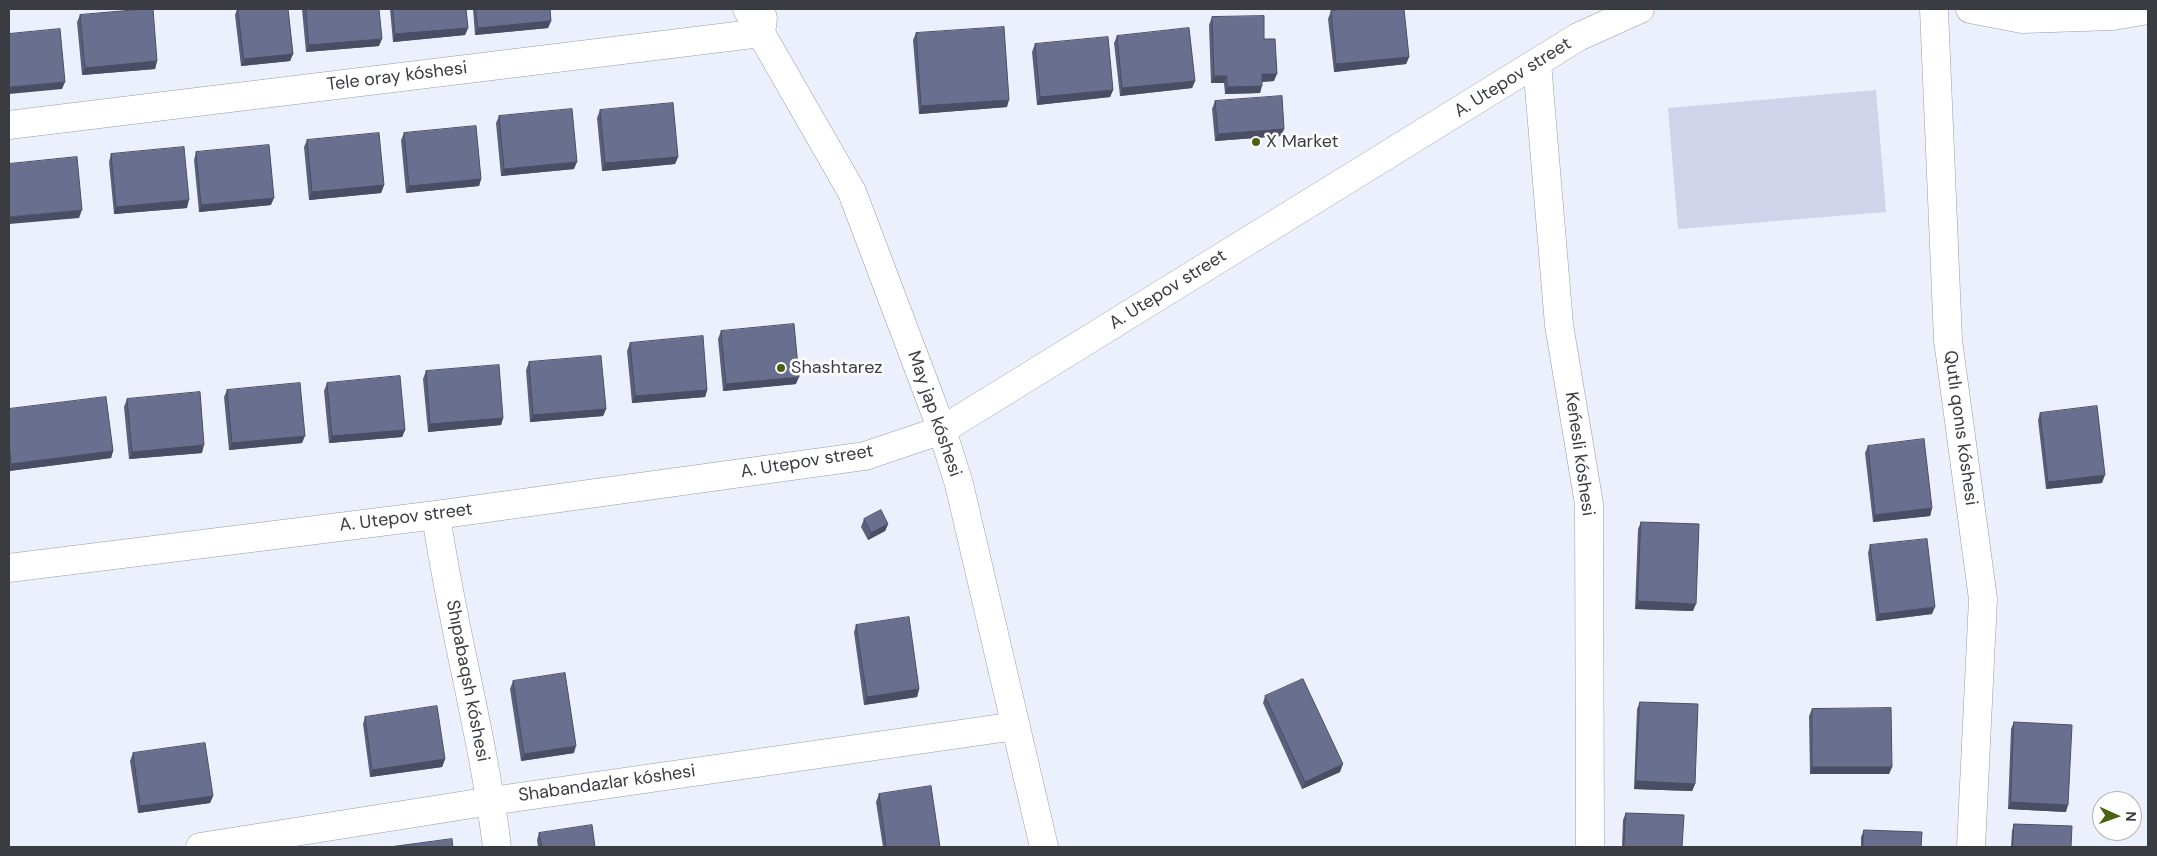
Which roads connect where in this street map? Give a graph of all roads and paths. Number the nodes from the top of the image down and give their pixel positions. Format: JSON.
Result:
{"nodes":[{"id":1,"x":747,"y":9,"type":"edge"},
{"id":2,"x":1640,"y":9,"type":"edge"},
{"id":3,"x":1934,"y":9,"type":"edge"},
{"id":4,"x":1970,"y":9,"type":"edge"},
{"id":5,"x":2148,"y":10,"type":"edge"},
{"id":6,"x":763,"y":21,"type":"edge"},
{"id":7,"x":1537,"y":63,"type":"junction"},
{"id":8,"x":9,"y":125,"type":"edge"},
{"id":9,"x":942,"y":430,"type":"junction"},
{"id":10,"x":436,"y":515,"type":"junction"},
{"id":11,"x":9,"y":568,"type":"edge"},
{"id":12,"x":1016,"y":726,"type":"junction"},
{"id":13,"x":492,"y":800,"type":"junction"},
{"id":14,"x":200,"y":847,"type":"edge"},
{"id":15,"x":498,"y":847,"type":"edge"},
{"id":16,"x":1044,"y":847,"type":"edge"},
{"id":17,"x":1590,"y":847,"type":"edge"},
{"id":18,"x":1971,"y":847,"type":"edge"}],
"edges":[{"from":1,"to":6,"type":"street","name":"May jap kóshesi"},
{"from":2,"to":7,"type":"street","name":"A. Utepov street"},
{"from":3,"to":18,"type":"street","name":"Qutlı qonıs kóshesi"},
{"from":4,"to":5,"type":"street"},
{"from":6,"to":8,"type":"street","name":"Tele oray kóshesi"},
{"from":6,"to":9,"type":"street","name":"May jap kóshesi"},
{"from":7,"to":9,"type":"street","name":"A. Utepov street"},
{"from":7,"to":17,"type":"street","name":"Keńesli kóshesi"},
{"from":9,"to":10,"type":"street","name":"A. Utepov street"},
{"from":9,"to":12,"type":"street","name":"May jap kóshesi"},
{"from":10,"to":11,"type":"street","name":"A. Utepov street"},
{"from":10,"to":13,"type":"street","name":"Shıpabaqsh kóshesi"},
{"from":12,"to":13,"type":"street","name":"Shabandazlar kóshesi"},
{"from":12,"to":16,"type":"street","name":"May jap kóshesi"},
{"from":13,"to":14,"type":"street","name":"Shabandazlar kóshesi"},
{"from":13,"to":15,"type":"street","name":"Shıpabaqsh kóshesi"}]}
